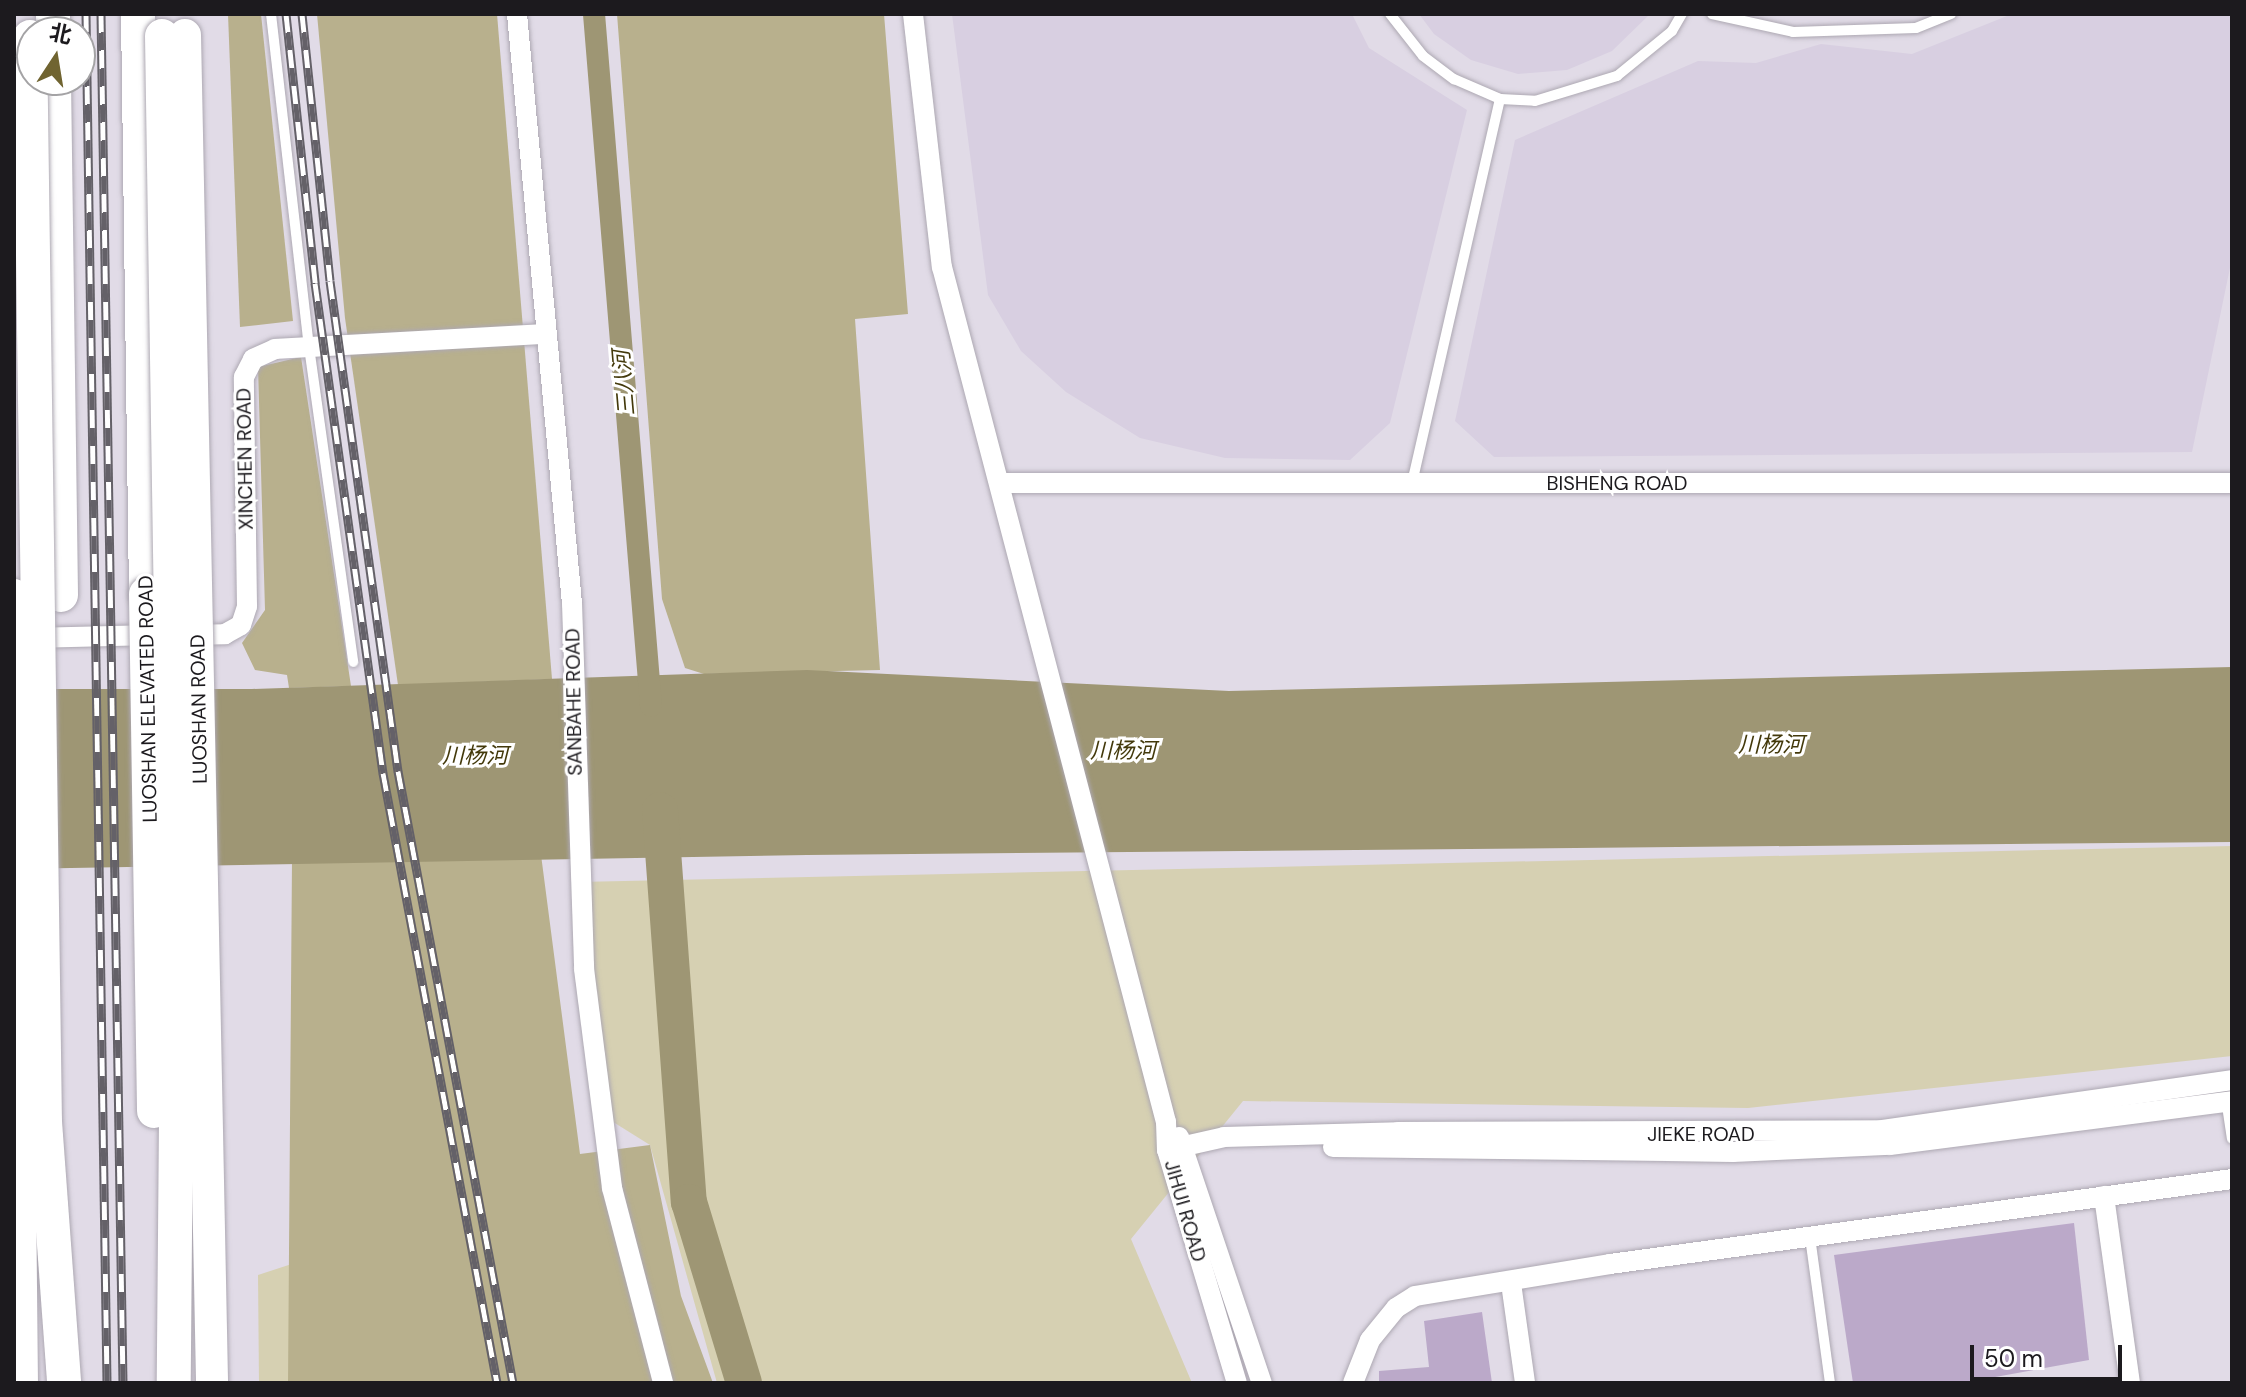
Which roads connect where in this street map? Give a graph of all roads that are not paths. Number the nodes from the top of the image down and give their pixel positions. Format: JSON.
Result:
{"nodes":[{"id":1,"x":271,"y":14,"type":"edge"},
{"id":2,"x":517,"y":14,"type":"edge"},
{"id":3,"x":913,"y":14,"type":"edge"},
{"id":4,"x":1390,"y":14,"type":"edge"},
{"id":5,"x":1682,"y":14,"type":"edge"},
{"id":6,"x":1712,"y":14,"type":"edge"},
{"id":7,"x":1951,"y":14,"type":"edge"},
{"id":8,"x":162,"y":25,"type":"edge"},
{"id":9,"x":41,"y":96,"type":"edge"},
{"id":10,"x":54,"y":96,"type":"edge"},
{"id":11,"x":1500,"y":99,"type":"junction"},
{"id":12,"x":545,"y":334,"type":"junction"},
{"id":13,"x":309,"y":347,"type":"junction"},
{"id":14,"x":1001,"y":483,"type":"junction"},
{"id":15,"x":1412,"y":483,"type":"junction"},
{"id":16,"x":2232,"y":483,"type":"edge"},
{"id":17,"x":14,"y":595,"type":"edge"},
{"id":18,"x":14,"y":638,"type":"edge"},
{"id":19,"x":353,"y":662,"type":"dead end"},
{"id":20,"x":2228,"y":1080,"type":"edge"},
{"id":21,"x":2229,"y":1102,"type":"edge"},
{"id":22,"x":2232,"y":1139,"type":"edge"},
{"id":23,"x":1178,"y":1154,"type":"junction"},
{"id":24,"x":2232,"y":1179,"type":"edge"},
{"id":25,"x":2104,"y":1196,"type":"junction"},
{"id":26,"x":1810,"y":1237,"type":"junction"},
{"id":27,"x":1511,"y":1283,"type":"junction"},
{"id":28,"x":22,"y":1383,"type":"edge"},
{"id":29,"x":64,"y":1383,"type":"edge"},
{"id":30,"x":163,"y":1383,"type":"edge"},
{"id":31,"x":174,"y":1383,"type":"edge"},
{"id":32,"x":212,"y":1383,"type":"edge"},
{"id":33,"x":663,"y":1383,"type":"edge"},
{"id":34,"x":1237,"y":1383,"type":"edge"},
{"id":35,"x":1262,"y":1383,"type":"edge"},
{"id":36,"x":1353,"y":1383,"type":"edge"},
{"id":37,"x":1525,"y":1383,"type":"edge"},
{"id":38,"x":1830,"y":1383,"type":"edge"},
{"id":39,"x":2130,"y":1383,"type":"edge"}],
"edges":[{"from":1,"to":13,"type":"lane"},
{"from":2,"to":12,"type":"street","name":"SANBAHE ROAD"},
{"from":3,"to":14,"type":"street"},
{"from":4,"to":11,"type":"lane"},
{"from":5,"to":11,"type":"lane"},
{"from":6,"to":7,"type":"lane"},
{"from":8,"to":30,"type":"highway","name":"LUOSHAN ELEVATED ROAD","bridge":true},
{"from":8,"to":31,"type":"highway","bridge":true},
{"from":8,"to":32,"type":"main road","name":"LUOSHAN ROAD","bridge":true},
{"from":9,"to":29,"type":"highway","bridge":true},
{"from":10,"to":29,"type":"highway","bridge":true},
{"from":11,"to":15,"type":"lane"},
{"from":12,"to":13,"type":"street","name":"XINCHEN ROAD"},
{"from":12,"to":33,"type":"street","name":"SANBAHE ROAD"},
{"from":13,"to":18,"type":"street","name":"XINCHEN ROAD"},
{"from":13,"to":19,"type":"lane"},
{"from":14,"to":15,"type":"street","name":"BISHENG ROAD"},
{"from":14,"to":23,"type":"street","name":"JIHUI ROAD"},
{"from":15,"to":16,"type":"street","name":"BISHENG ROAD"},
{"from":17,"to":28,"type":"main road","bridge":true},
{"from":20,"to":21,"type":"lane"},
{"from":20,"to":23,"type":"street","name":"JIEKE ROAD"},
{"from":21,"to":22,"type":"lane"},
{"from":21,"to":23,"type":"street","name":"JIEKE ROAD"},
{"from":23,"to":34,"type":"street","name":"JIHUI ROAD"},
{"from":23,"to":35,"type":"street","name":"JIHUI ROAD"},
{"from":24,"to":25,"type":"street"},
{"from":25,"to":26,"type":"street"},
{"from":25,"to":39,"type":"street"},
{"from":26,"to":27,"type":"street"},
{"from":26,"to":38,"type":"lane"},
{"from":27,"to":36,"type":"street"},
{"from":27,"to":37,"type":"street"}]}
